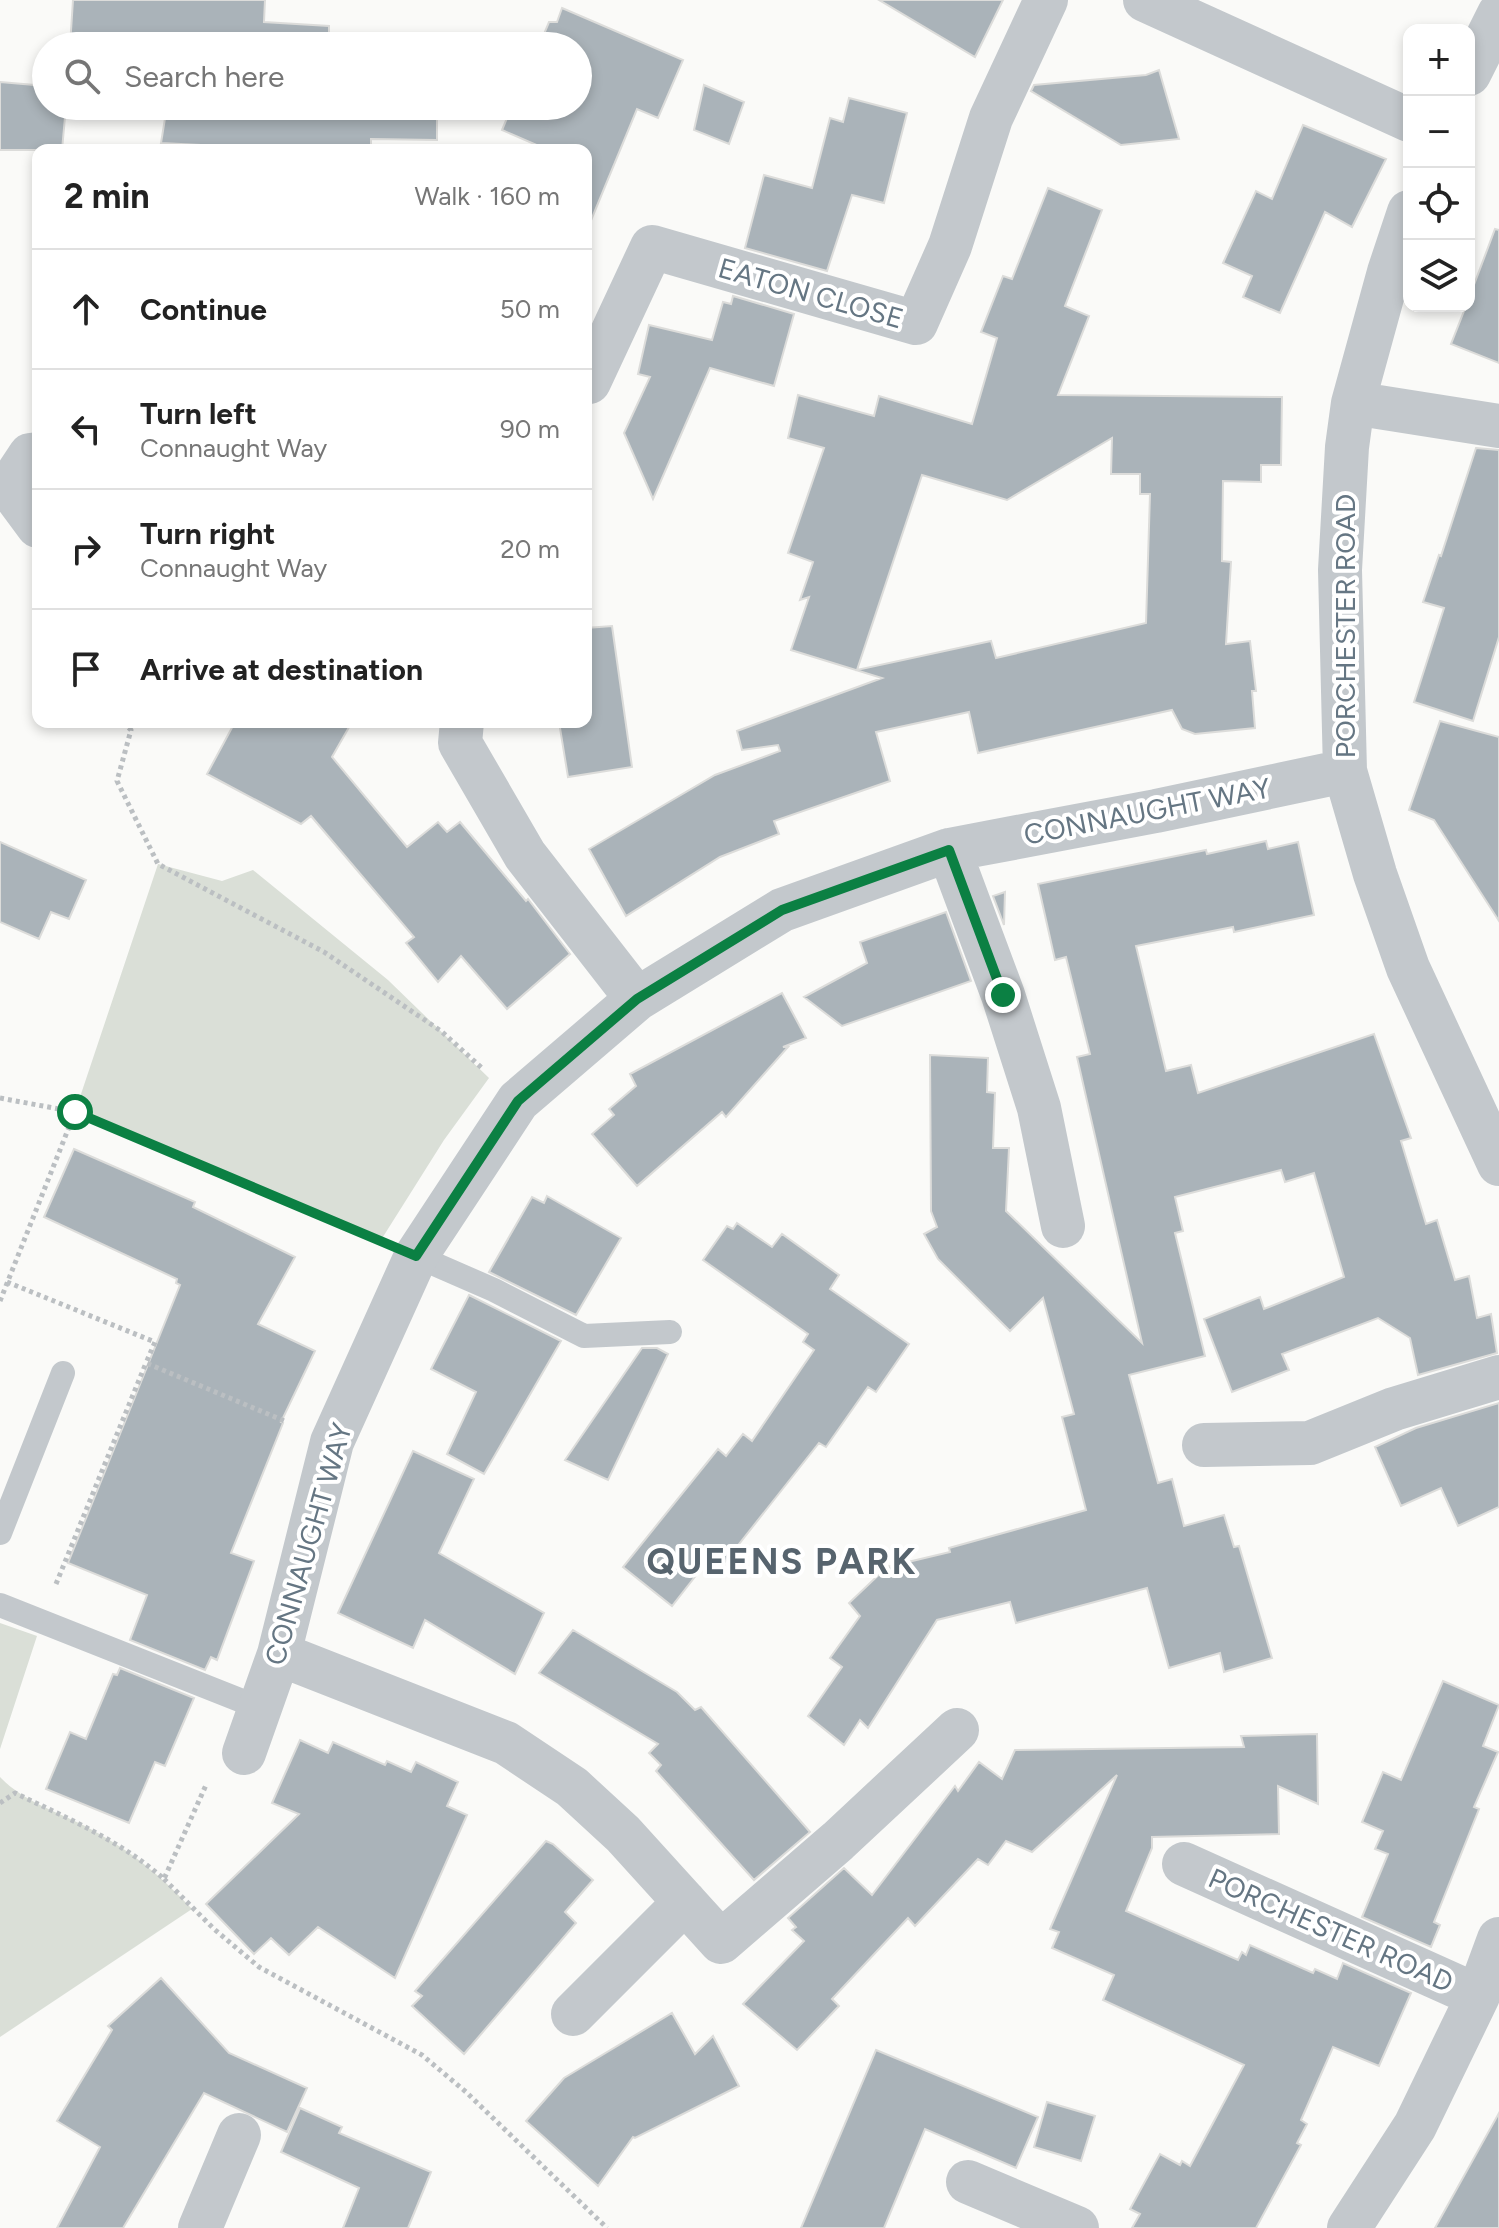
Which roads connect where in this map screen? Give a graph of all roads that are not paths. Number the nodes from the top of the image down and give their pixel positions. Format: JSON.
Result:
{"nodes":[{"id":1,"x":1046,"y":0,"type":"edge"},
{"id":2,"x":1145,"y":0,"type":"edge"},
{"id":3,"x":1499,"y":14,"type":"edge"},
{"id":4,"x":1475,"y":62,"type":"edge"},
{"id":5,"x":1403,"y":117,"type":"edge"},
{"id":6,"x":1403,"y":230,"type":"edge"},
{"id":7,"x":592,"y":376,"type":"edge"},
{"id":8,"x":1353,"y":403,"type":"junction"},
{"id":9,"x":1499,"y":426,"type":"edge"},
{"id":10,"x":32,"y":455,"type":"edge"},
{"id":11,"x":5,"y":486,"type":"edge"},
{"id":12,"x":32,"y":519,"type":"edge"},
{"id":13,"x":461,"y":728,"type":"edge"},
{"id":14,"x":1345,"y":771,"type":"junction"},
{"id":15,"x":949,"y":850,"type":"junction"},
{"id":16,"x":637,"y":999,"type":"junction"},
{"id":17,"x":1499,"y":1164,"type":"edge"},
{"id":18,"x":1063,"y":1226,"type":"dead end"},
{"id":19,"x":416,"y":1256,"type":"junction"},
{"id":20,"x":670,"y":1332,"type":"dead end"},
{"id":21,"x":63,"y":1373,"type":"dead end"},
{"id":22,"x":1499,"y":1377,"type":"edge"},
{"id":23,"x":1204,"y":1445,"type":"dead end"},
{"id":24,"x":0,"y":1533,"type":"edge"},
{"id":25,"x":0,"y":1605,"type":"edge"},
{"id":26,"x":279,"y":1654,"type":"junction"},
{"id":27,"x":260,"y":1708,"type":"junction"},
{"id":28,"x":957,"y":1730,"type":"dead end"},
{"id":29,"x":244,"y":1753,"type":"road end"},
{"id":30,"x":1184,"y":1864,"type":"dead end"},
{"id":31,"x":685,"y":1902,"type":"junction"},
{"id":32,"x":1499,"y":1939,"type":"edge"},
{"id":33,"x":1478,"y":1996,"type":"junction"},
{"id":34,"x":573,"y":2014,"type":"dead end"},
{"id":35,"x":239,"y":2135,"type":"dead end"},
{"id":36,"x":968,"y":2182,"type":"dead end"},
{"id":37,"x":1074,"y":2227,"type":"edge"},
{"id":38,"x":200,"y":2228,"type":"edge"},
{"id":39,"x":1349,"y":2228,"type":"edge"}],
"edges":[{"from":1,"to":7,"type":"street","name":"EATON CLOSE"},
{"from":2,"to":5,"type":"street"},
{"from":3,"to":4,"type":"street"},
{"from":6,"to":8,"type":"street","name":"PORCHESTER ROAD"},
{"from":8,"to":9,"type":"street"},
{"from":8,"to":14,"type":"street","name":"PORCHESTER ROAD"},
{"from":10,"to":11,"type":"street"},
{"from":11,"to":12,"type":"street"},
{"from":13,"to":16,"type":"street"},
{"from":14,"to":15,"type":"street","name":"CONNAUGHT WAY"},
{"from":14,"to":17,"type":"street","name":"PORCHESTER ROAD"},
{"from":15,"to":16,"type":"street","name":"CONNAUGHT WAY"},
{"from":15,"to":18,"type":"street"},
{"from":16,"to":19,"type":"street","name":"CONNAUGHT WAY"},
{"from":19,"to":20,"type":"lane"},
{"from":19,"to":26,"type":"street","name":"CONNAUGHT WAY"},
{"from":21,"to":24,"type":"lane"},
{"from":22,"to":23,"type":"street"},
{"from":25,"to":27,"type":"lane"},
{"from":26,"to":27,"type":"street","name":"CONNAUGHT WAY"},
{"from":26,"to":31,"type":"street"},
{"from":27,"to":29,"type":"street","name":"CONNAUGHT WAY"},
{"from":28,"to":31,"type":"street"},
{"from":30,"to":33,"type":"street","name":"PORCHESTER ROAD"},
{"from":31,"to":34,"type":"street"},
{"from":32,"to":33,"type":"street","name":"PORCHESTER ROAD"},
{"from":33,"to":39,"type":"street","name":"PORCHESTER ROAD"},
{"from":35,"to":38,"type":"street"},
{"from":36,"to":37,"type":"street"}]}
